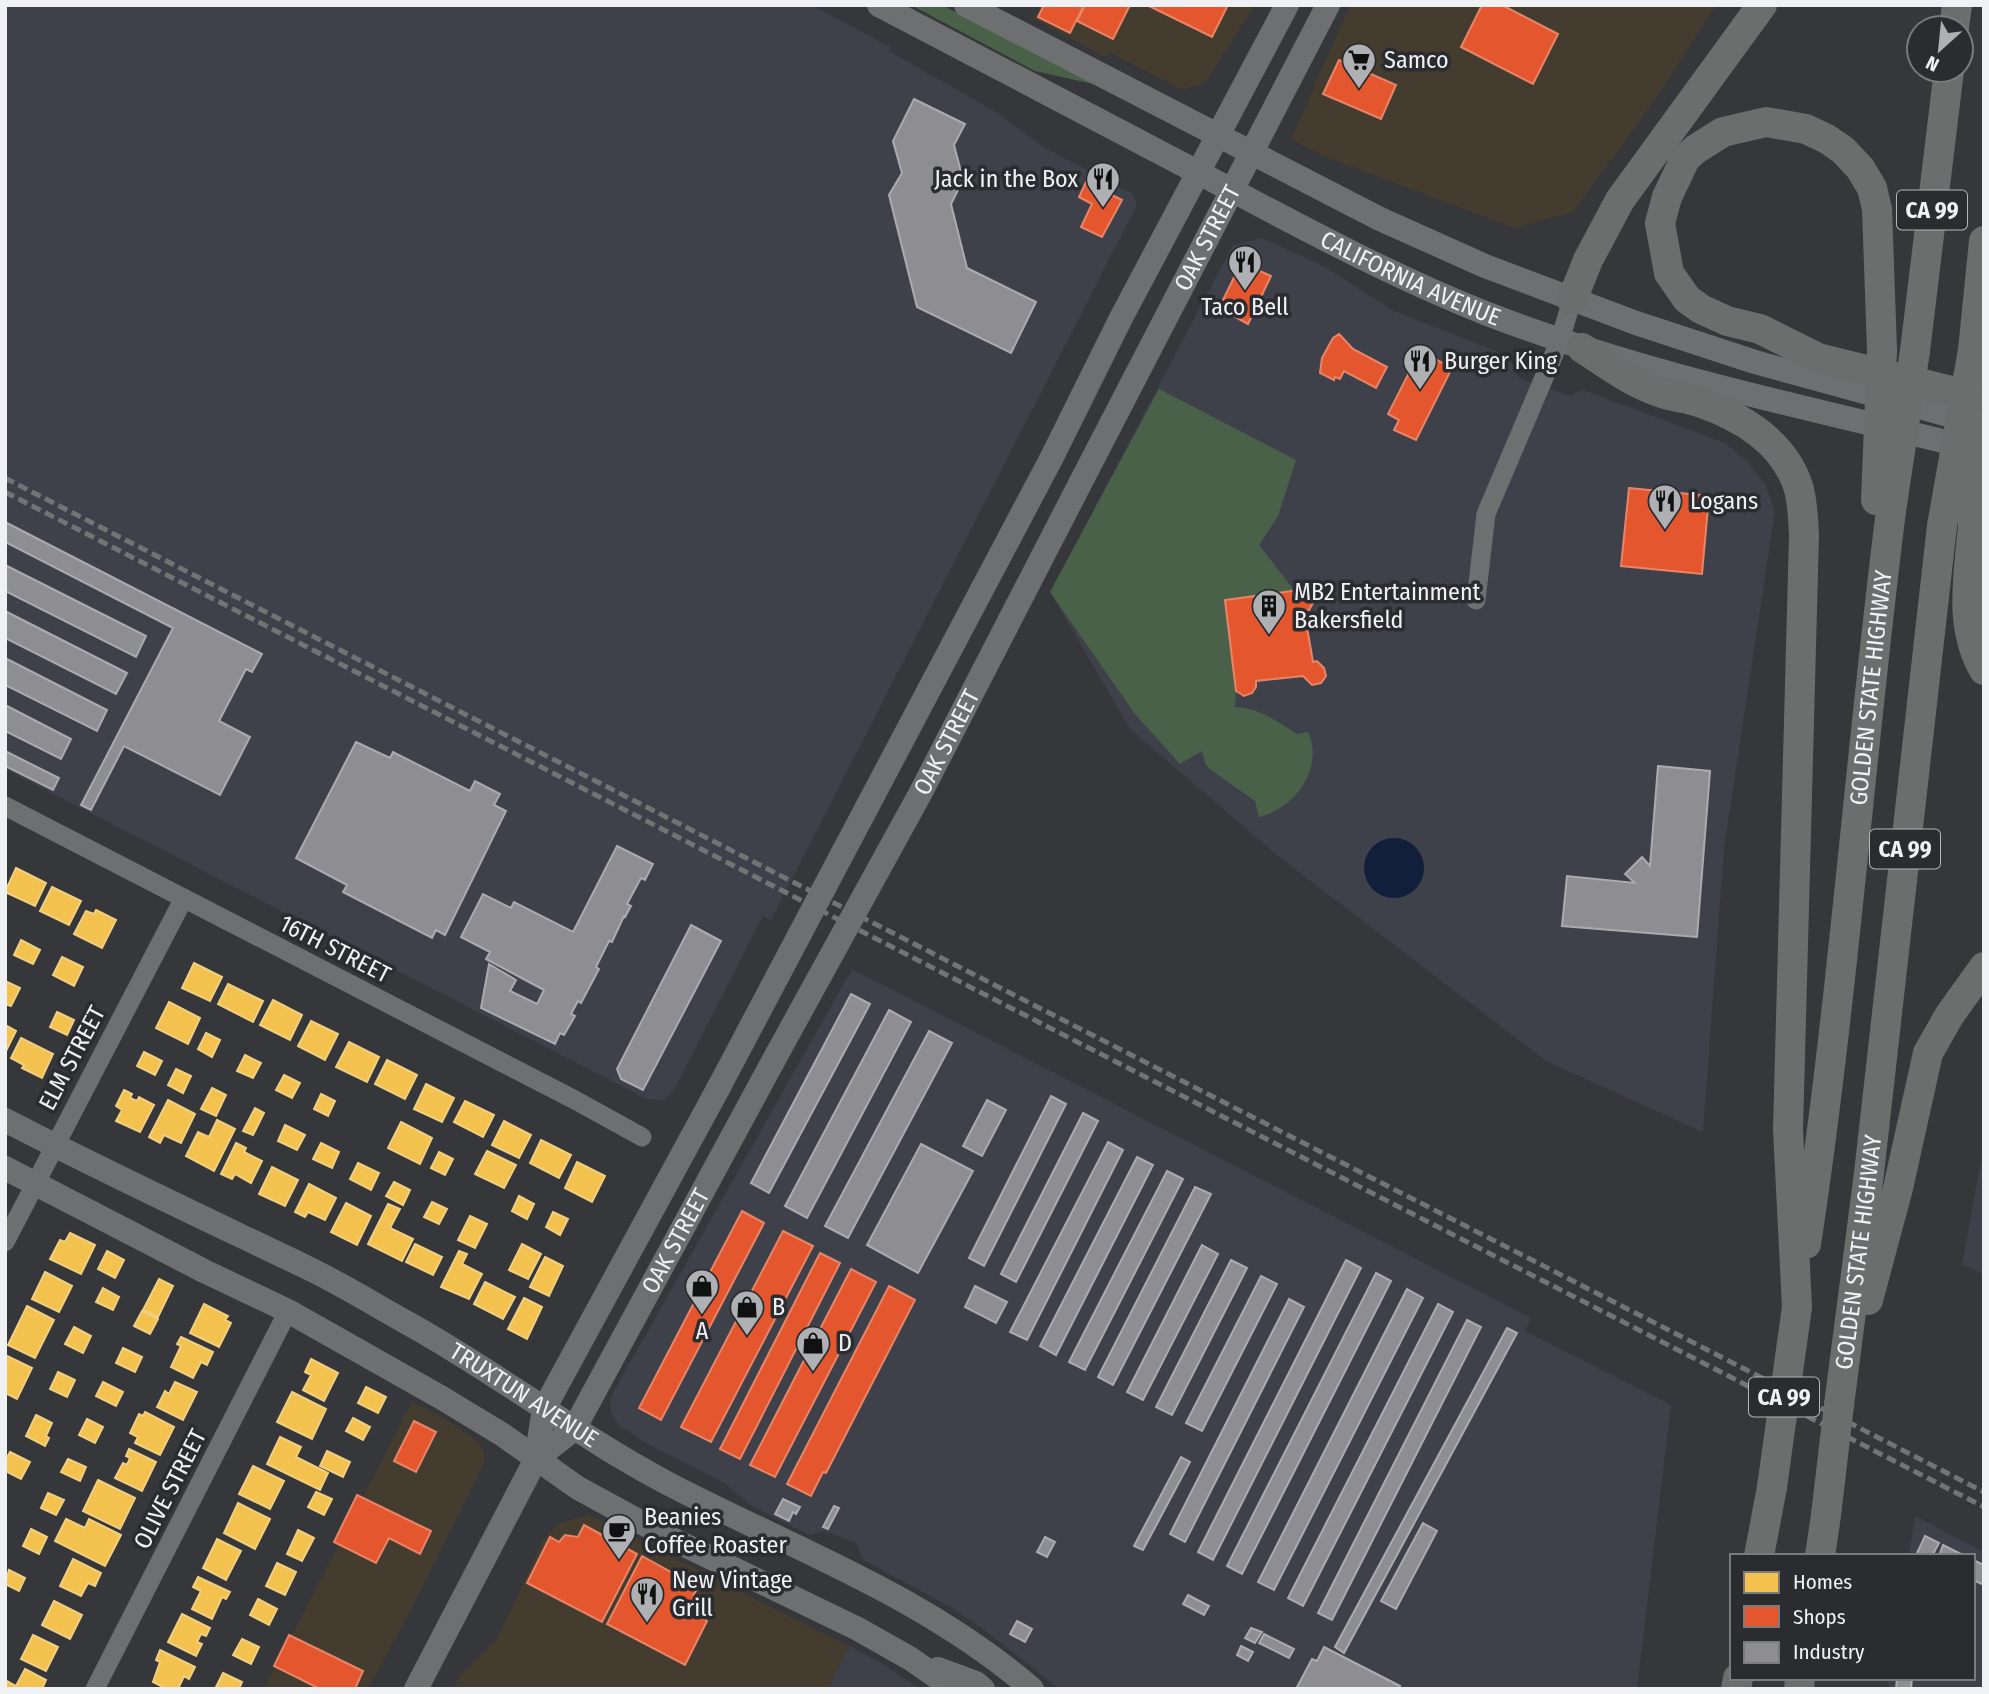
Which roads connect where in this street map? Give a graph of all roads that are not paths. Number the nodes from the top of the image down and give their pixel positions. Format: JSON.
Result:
{"nodes":[{"id":1,"x":879,"y":5,"type":"edge"},
{"id":2,"x":966,"y":5,"type":"edge"},
{"id":3,"x":1287,"y":5,"type":"edge"},
{"id":4,"x":1328,"y":5,"type":"edge"},
{"id":5,"x":1762,"y":5,"type":"edge"},
{"id":6,"x":1947,"y":84,"type":"edge"},
{"id":7,"x":1218,"y":135,"type":"junction"},
{"id":8,"x":1253,"y":153,"type":"junction"},
{"id":9,"x":1198,"y":172,"type":"junction"},
{"id":10,"x":1233,"y":191,"type":"junction"},
{"id":11,"x":1984,"y":241,"type":"edge"},
{"id":12,"x":1572,"y":300,"type":"junction"},
{"id":13,"x":1636,"y":323,"type":"junction"},
{"id":14,"x":1571,"y":344,"type":"junction"},
{"id":15,"x":1973,"y":350,"type":"junction"},
{"id":16,"x":1818,"y":358,"type":"junction"},
{"id":17,"x":1984,"y":399,"type":"edge"},
{"id":18,"x":1984,"y":424,"type":"edge"},
{"id":19,"x":1984,"y":451,"type":"edge"},
{"id":20,"x":1883,"y":508,"type":"junction"},
{"id":21,"x":1476,"y":600,"type":"dead end"},
{"id":22,"x":1984,"y":670,"type":"edge"},
{"id":23,"x":5,"y":806,"type":"edge"},
{"id":24,"x":184,"y":898,"type":"junction"},
{"id":25,"x":1984,"y":967,"type":"edge"},
{"id":26,"x":5,"y":1120,"type":"edge"},
{"id":27,"x":642,"y":1137,"type":"dead end"},
{"id":28,"x":54,"y":1146,"type":"junction"},
{"id":29,"x":5,"y":1168,"type":"edge"},
{"id":30,"x":35,"y":1183,"type":"junction"},
{"id":31,"x":5,"y":1242,"type":"edge"},
{"id":32,"x":1797,"y":1307,"type":"junction"},
{"id":33,"x":288,"y":1311,"type":"junction"},
{"id":34,"x":1839,"y":1405,"type":"junction"},
{"id":35,"x":544,"y":1409,"type":"junction"},
{"id":36,"x":574,"y":1429,"type":"junction"},
{"id":37,"x":536,"y":1459,"type":"junction"},
{"id":38,"x":1759,"y":1554,"type":"edge"},
{"id":39,"x":1820,"y":1554,"type":"edge"},
{"id":40,"x":911,"y":1659,"type":"junction"},
{"id":41,"x":95,"y":1689,"type":"edge"},
{"id":42,"x":416,"y":1689,"type":"edge"},
{"id":43,"x":954,"y":1689,"type":"edge"},
{"id":44,"x":983,"y":1689,"type":"edge"},
{"id":45,"x":1032,"y":1689,"type":"edge"}],
"edges":[{"from":1,"to":9,"type":"main road","name":"CALIFORNIA AVENUE"},
{"from":2,"to":7,"type":"main road","name":"CALIFORNIA AVENUE"},
{"from":3,"to":7,"type":"main road","name":"OAK STREET"},
{"from":4,"to":8,"type":"main road","name":"OAK STREET"},
{"from":5,"to":12,"type":"highway"},
{"from":6,"to":20,"type":"highway","number":"CA 99","bridge":true},
{"from":7,"to":8,"type":"main road","name":"CALIFORNIA AVENUE"},
{"from":7,"to":9,"type":"main road","name":"OAK STREET"},
{"from":8,"to":10,"type":"main road","name":"OAK STREET"},
{"from":8,"to":12,"type":"main road","name":"CALIFORNIA AVENUE"},
{"from":9,"to":10,"type":"main road","name":"CALIFORNIA AVENUE"},
{"from":9,"to":35,"type":"main road","name":"OAK STREET","bridge":true},
{"from":10,"to":14,"type":"main road","name":"CALIFORNIA AVENUE"},
{"from":10,"to":36,"type":"main road","name":"OAK STREET","bridge":true},
{"from":11,"to":15,"type":"highway","name":"GOLDEN STATE HIGHWAY","number":"CA 99"},
{"from":12,"to":13,"type":"main road","name":"CALIFORNIA AVENUE"},
{"from":12,"to":14,"type":"street"},
{"from":13,"to":16,"type":"main road"},
{"from":13,"to":18,"type":"main road","name":"CALIFORNIA AVENUE"},
{"from":14,"to":19,"type":"main road","name":"CALIFORNIA AVENUE"},
{"from":14,"to":21,"type":"street"},
{"from":14,"to":32,"type":"highway"},
{"from":15,"to":22,"type":"highway","bridge":true},
{"from":15,"to":34,"type":"highway","name":"GOLDEN STATE HIGHWAY","number":"CA 99","bridge":true},
{"from":16,"to":17,"type":"highway"},
{"from":16,"to":20,"type":"highway","bridge":true},
{"from":20,"to":32,"type":"highway","name":"GOLDEN STATE HIGHWAY","number":"CA 99"},
{"from":23,"to":24,"type":"street","name":"16TH STREET"},
{"from":24,"to":27,"type":"street","name":"16TH STREET"},
{"from":24,"to":28,"type":"street","name":"ELM STREET"},
{"from":25,"to":34,"type":"highway"},
{"from":26,"to":28,"type":"main road","name":"TRUXTUN AVENUE"},
{"from":28,"to":30,"type":"street","name":"ELM STREET"},
{"from":28,"to":35,"type":"main road","name":"TRUXTUN AVENUE"},
{"from":29,"to":30,"type":"main road","name":"TRUXTUN AVENUE"},
{"from":30,"to":31,"type":"street","name":"ELM STREET"},
{"from":30,"to":33,"type":"main road","name":"TRUXTUN AVENUE"},
{"from":32,"to":38,"type":"highway","name":"GOLDEN STATE HIGHWAY","number":"CA 99","bridge":true},
{"from":33,"to":37,"type":"main road","name":"TRUXTUN AVENUE"},
{"from":33,"to":41,"type":"street","name":"OLIVE STREET"},
{"from":34,"to":39,"type":"highway","name":"GOLDEN STATE HIGHWAY","number":"CA 99","bridge":true},
{"from":35,"to":36,"type":"main road","name":"TRUXTUN AVENUE"},
{"from":35,"to":37,"type":"main road","name":"OAK STREET"},
{"from":36,"to":37,"type":"main road","name":"OAK STREET"},
{"from":36,"to":45,"type":"main road","name":"TRUXTUN AVENUE"},
{"from":37,"to":40,"type":"main road","name":"TRUXTUN AVENUE"},
{"from":37,"to":42,"type":"main road","name":"OAK STREET"},
{"from":40,"to":43,"type":"main road","name":"TRUXTUN AVENUE"},
{"from":40,"to":44,"type":"main road"}]}
